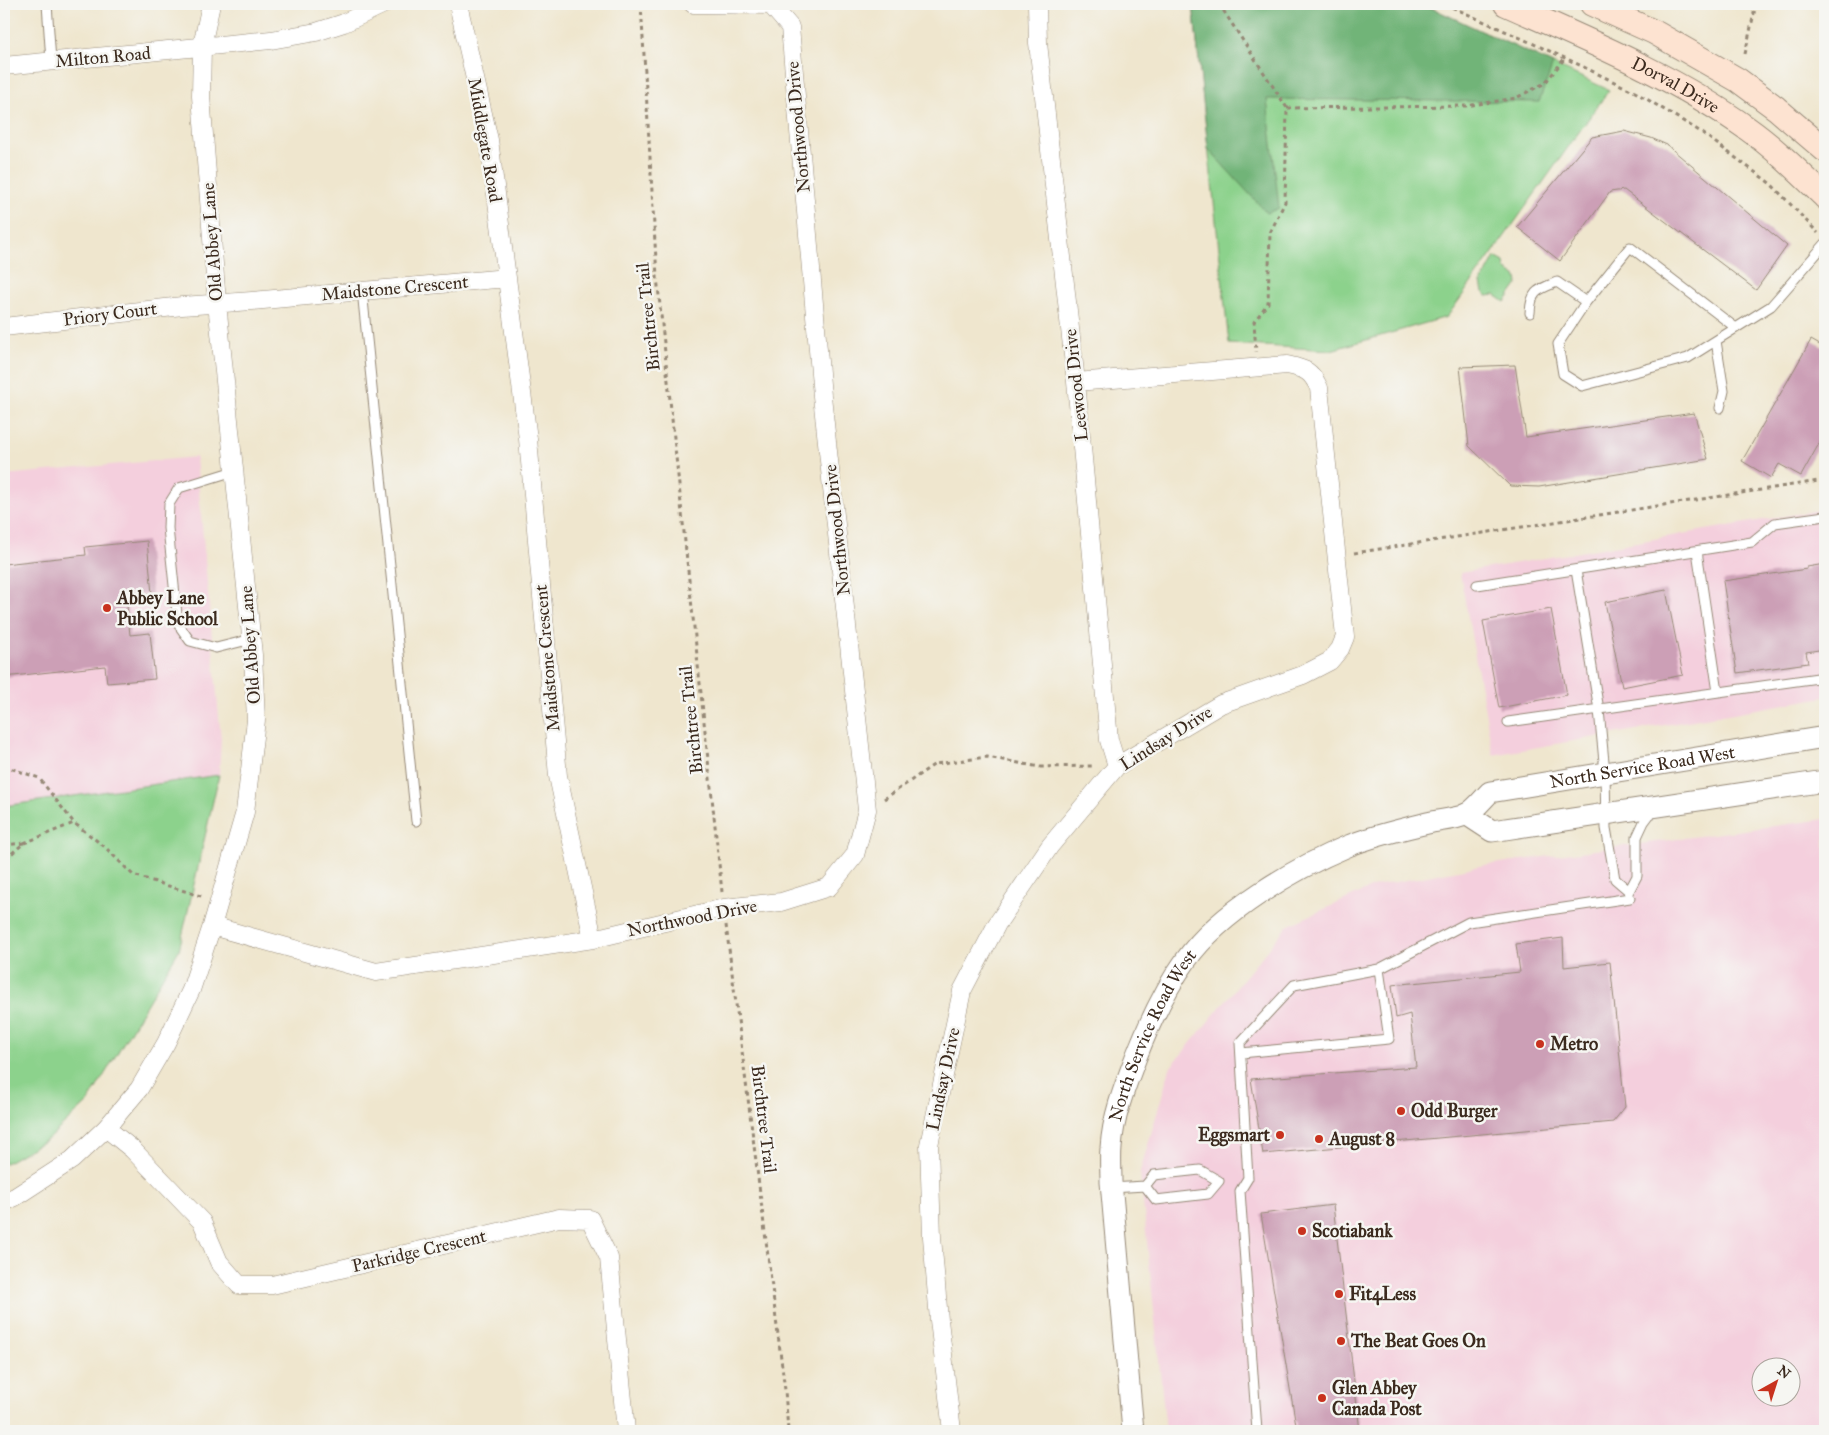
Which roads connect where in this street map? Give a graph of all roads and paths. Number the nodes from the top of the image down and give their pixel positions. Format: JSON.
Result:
{"nodes":[{"id":1,"x":47,"y":4,"type":"edge"},
{"id":2,"x":210,"y":4,"type":"edge"},
{"id":3,"x":384,"y":4,"type":"edge"},
{"id":4,"x":458,"y":4,"type":"edge"},
{"id":5,"x":641,"y":4,"type":"edge"},
{"id":6,"x":693,"y":4,"type":"edge"},
{"id":7,"x":1037,"y":4,"type":"edge"},
{"id":8,"x":1219,"y":4,"type":"edge"},
{"id":9,"x":1446,"y":4,"type":"edge"},
{"id":10,"x":1506,"y":4,"type":"edge"},
{"id":11,"x":1592,"y":4,"type":"edge"},
{"id":12,"x":1756,"y":4,"type":"edge"},
{"id":13,"x":202,"y":46,"type":"junction"},
{"id":14,"x":1745,"y":54,"type":"dead end"},
{"id":15,"x":1565,"y":58,"type":"junction"},
{"id":16,"x":51,"y":61,"type":"junction"},
{"id":17,"x":4,"y":66,"type":"edge"},
{"id":18,"x":1287,"y":108,"type":"junction"},
{"id":19,"x":1825,"y":150,"type":"edge"},
{"id":20,"x":1825,"y":197,"type":"edge"},
{"id":21,"x":1818,"y":234,"type":"dead end"},
{"id":22,"x":1825,"y":244,"type":"edge"},
{"id":23,"x":506,"y":278,"type":"junction"},
{"id":24,"x":362,"y":290,"type":"junction"},
{"id":25,"x":1586,"y":302,"type":"junction"},
{"id":26,"x":216,"y":303,"type":"junction"},
{"id":27,"x":1530,"y":313,"type":"dead end"},
{"id":28,"x":4,"y":327,"type":"edge"},
{"id":29,"x":1736,"y":328,"type":"junction"},
{"id":30,"x":1716,"y":341,"type":"junction"},
{"id":31,"x":1258,"y":368,"type":"junction"},
{"id":32,"x":1076,"y":382,"type":"junction"},
{"id":33,"x":1720,"y":408,"type":"dead end"},
{"id":34,"x":234,"y":470,"type":"junction"},
{"id":35,"x":1825,"y":480,"type":"edge"},
{"id":36,"x":1825,"y":516,"type":"edge"},
{"id":37,"x":1697,"y":550,"type":"junction"},
{"id":38,"x":1336,"y":556,"type":"junction"},
{"id":39,"x":1576,"y":570,"type":"junction"},
{"id":40,"x":1477,"y":585,"type":"dead end"},
{"id":41,"x":252,"y":639,"type":"junction"},
{"id":42,"x":1825,"y":676,"type":"edge"},
{"id":43,"x":1718,"y":692,"type":"junction"},
{"id":44,"x":1599,"y":710,"type":"junction"},
{"id":45,"x":1508,"y":722,"type":"dead end"},
{"id":46,"x":1825,"y":737,"type":"edge"},
{"id":47,"x":4,"y":766,"type":"edge"},
{"id":48,"x":1117,"y":766,"type":"junction"},
{"id":49,"x":1605,"y":772,"type":"junction"},
{"id":50,"x":1825,"y":782,"type":"edge"},
{"id":51,"x":1657,"y":806,"type":"junction"},
{"id":52,"x":867,"y":810,"type":"junction"},
{"id":53,"x":1466,"y":814,"type":"junction"},
{"id":54,"x":1606,"y":814,"type":"junction"},
{"id":55,"x":416,"y":821,"type":"dead end"},
{"id":56,"x":74,"y":823,"type":"junction"},
{"id":57,"x":24,"y":843,"type":"junction"},
{"id":58,"x":4,"y":845,"type":"edge"},
{"id":59,"x":4,"y":860,"type":"edge"},
{"id":60,"x":1630,"y":898,"type":"dead end"},
{"id":61,"x":219,"y":901,"type":"junction"},
{"id":62,"x":724,"y":908,"type":"junction"},
{"id":63,"x":212,"y":926,"type":"junction"},
{"id":64,"x":593,"y":939,"type":"junction"},
{"id":65,"x":1379,"y":968,"type":"junction"},
{"id":66,"x":1241,"y":1053,"type":"junction"},
{"id":67,"x":106,"y":1128,"type":"junction"},
{"id":68,"x":1145,"y":1186,"type":"junction"},
{"id":69,"x":1111,"y":1188,"type":"junction"},
{"id":70,"x":4,"y":1202,"type":"edge"},
{"id":71,"x":626,"y":1431,"type":"edge"},
{"id":72,"x":788,"y":1431,"type":"edge"},
{"id":73,"x":952,"y":1431,"type":"edge"},
{"id":74,"x":1133,"y":1431,"type":"edge"},
{"id":75,"x":1257,"y":1431,"type":"edge"}],
"edges":[{"from":1,"to":16,"type":"lane"},
{"from":2,"to":13,"type":"street","name":"Old Abbey Lane"},
{"from":3,"to":13,"type":"street"},
{"from":4,"to":23,"type":"street","name":"Middlegate Road"},
{"from":5,"to":62,"type":"path","name":"Birchtree Trail"},
{"from":6,"to":52,"type":"street","name":"Northwood Drive"},
{"from":7,"to":32,"type":"street","name":"Leewood Drive"},
{"from":8,"to":18,"type":"path"},
{"from":9,"to":15,"type":"path"},
{"from":10,"to":20,"type":"main road","name":"Dorval Drive"},
{"from":11,"to":19,"type":"main road","name":"Dorval Drive"},
{"from":12,"to":14,"type":"path"},
{"from":13,"to":16,"type":"street","name":"Milton Road"},
{"from":13,"to":26,"type":"street","name":"Old Abbey Lane"},
{"from":15,"to":18,"type":"path"},
{"from":15,"to":21,"type":"path"},
{"from":16,"to":17,"type":"street","name":"Milton Road"},
{"from":18,"to":31,"type":"path"},
{"from":22,"to":29,"type":"lane"},
{"from":23,"to":24,"type":"street","name":"Maidstone Crescent"},
{"from":23,"to":64,"type":"street","name":"Maidstone Crescent"},
{"from":24,"to":26,"type":"street","name":"Maidstone Crescent"},
{"from":24,"to":55,"type":"lane"},
{"from":25,"to":27,"type":"lane"},
{"from":25,"to":29,"type":"lane"},
{"from":25,"to":30,"type":"lane"},
{"from":26,"to":28,"type":"street","name":"Priory Court"},
{"from":26,"to":34,"type":"street","name":"Old Abbey Lane"},
{"from":29,"to":30,"type":"lane"},
{"from":30,"to":33,"type":"lane"},
{"from":31,"to":32,"type":"street","name":"Lindsay Drive"},
{"from":31,"to":38,"type":"street","name":"Lindsay Drive"},
{"from":32,"to":48,"type":"street","name":"Leewood Drive"},
{"from":34,"to":41,"type":"street","name":"Old Abbey Lane"},
{"from":34,"to":41,"type":"lane"},
{"from":35,"to":38,"type":"path"},
{"from":36,"to":37,"type":"lane"},
{"from":37,"to":39,"type":"lane"},
{"from":37,"to":43,"type":"lane"},
{"from":38,"to":48,"type":"street","name":"Lindsay Drive"},
{"from":39,"to":40,"type":"lane"},
{"from":39,"to":44,"type":"lane"},
{"from":41,"to":61,"type":"street","name":"Old Abbey Lane"},
{"from":42,"to":43,"type":"lane"},
{"from":43,"to":44,"type":"lane"},
{"from":44,"to":45,"type":"lane"},
{"from":44,"to":49,"type":"lane"},
{"from":46,"to":49,"type":"street","name":"North Service Road West"},
{"from":47,"to":56,"type":"path"},
{"from":48,"to":52,"type":"path"},
{"from":48,"to":73,"type":"street","name":"Lindsay Drive"},
{"from":49,"to":53,"type":"street","name":"North Service Road West"},
{"from":49,"to":54,"type":"lane"},
{"from":50,"to":51,"type":"street"},
{"from":51,"to":54,"type":"street"},
{"from":51,"to":54,"type":"lane"},
{"from":52,"to":62,"type":"street","name":"Northwood Drive"},
{"from":53,"to":54,"type":"street"},
{"from":53,"to":69,"type":"street","name":"North Service Road West"},
{"from":56,"to":57,"type":"path"},
{"from":56,"to":61,"type":"path"},
{"from":57,"to":58,"type":"path"},
{"from":57,"to":59,"type":"path"},
{"from":60,"to":65,"type":"lane"},
{"from":61,"to":63,"type":"street","name":"Old Abbey Lane"},
{"from":62,"to":64,"type":"street","name":"Northwood Drive"},
{"from":62,"to":72,"type":"path","name":"Birchtree Trail"},
{"from":63,"to":64,"type":"street"},
{"from":63,"to":67,"type":"street","name":"Old Abbey Lane"},
{"from":65,"to":66,"type":"lane"},
{"from":65,"to":66,"type":"lane"},
{"from":66,"to":75,"type":"lane"},
{"from":67,"to":70,"type":"street","name":"Old Abbey Lane"},
{"from":67,"to":71,"type":"street","name":"Parkridge Crescent"},
{"from":68,"to":68,"type":"lane"},
{"from":68,"to":69,"type":"lane"},
{"from":69,"to":74,"type":"street","name":"North Service Road West"}]}
